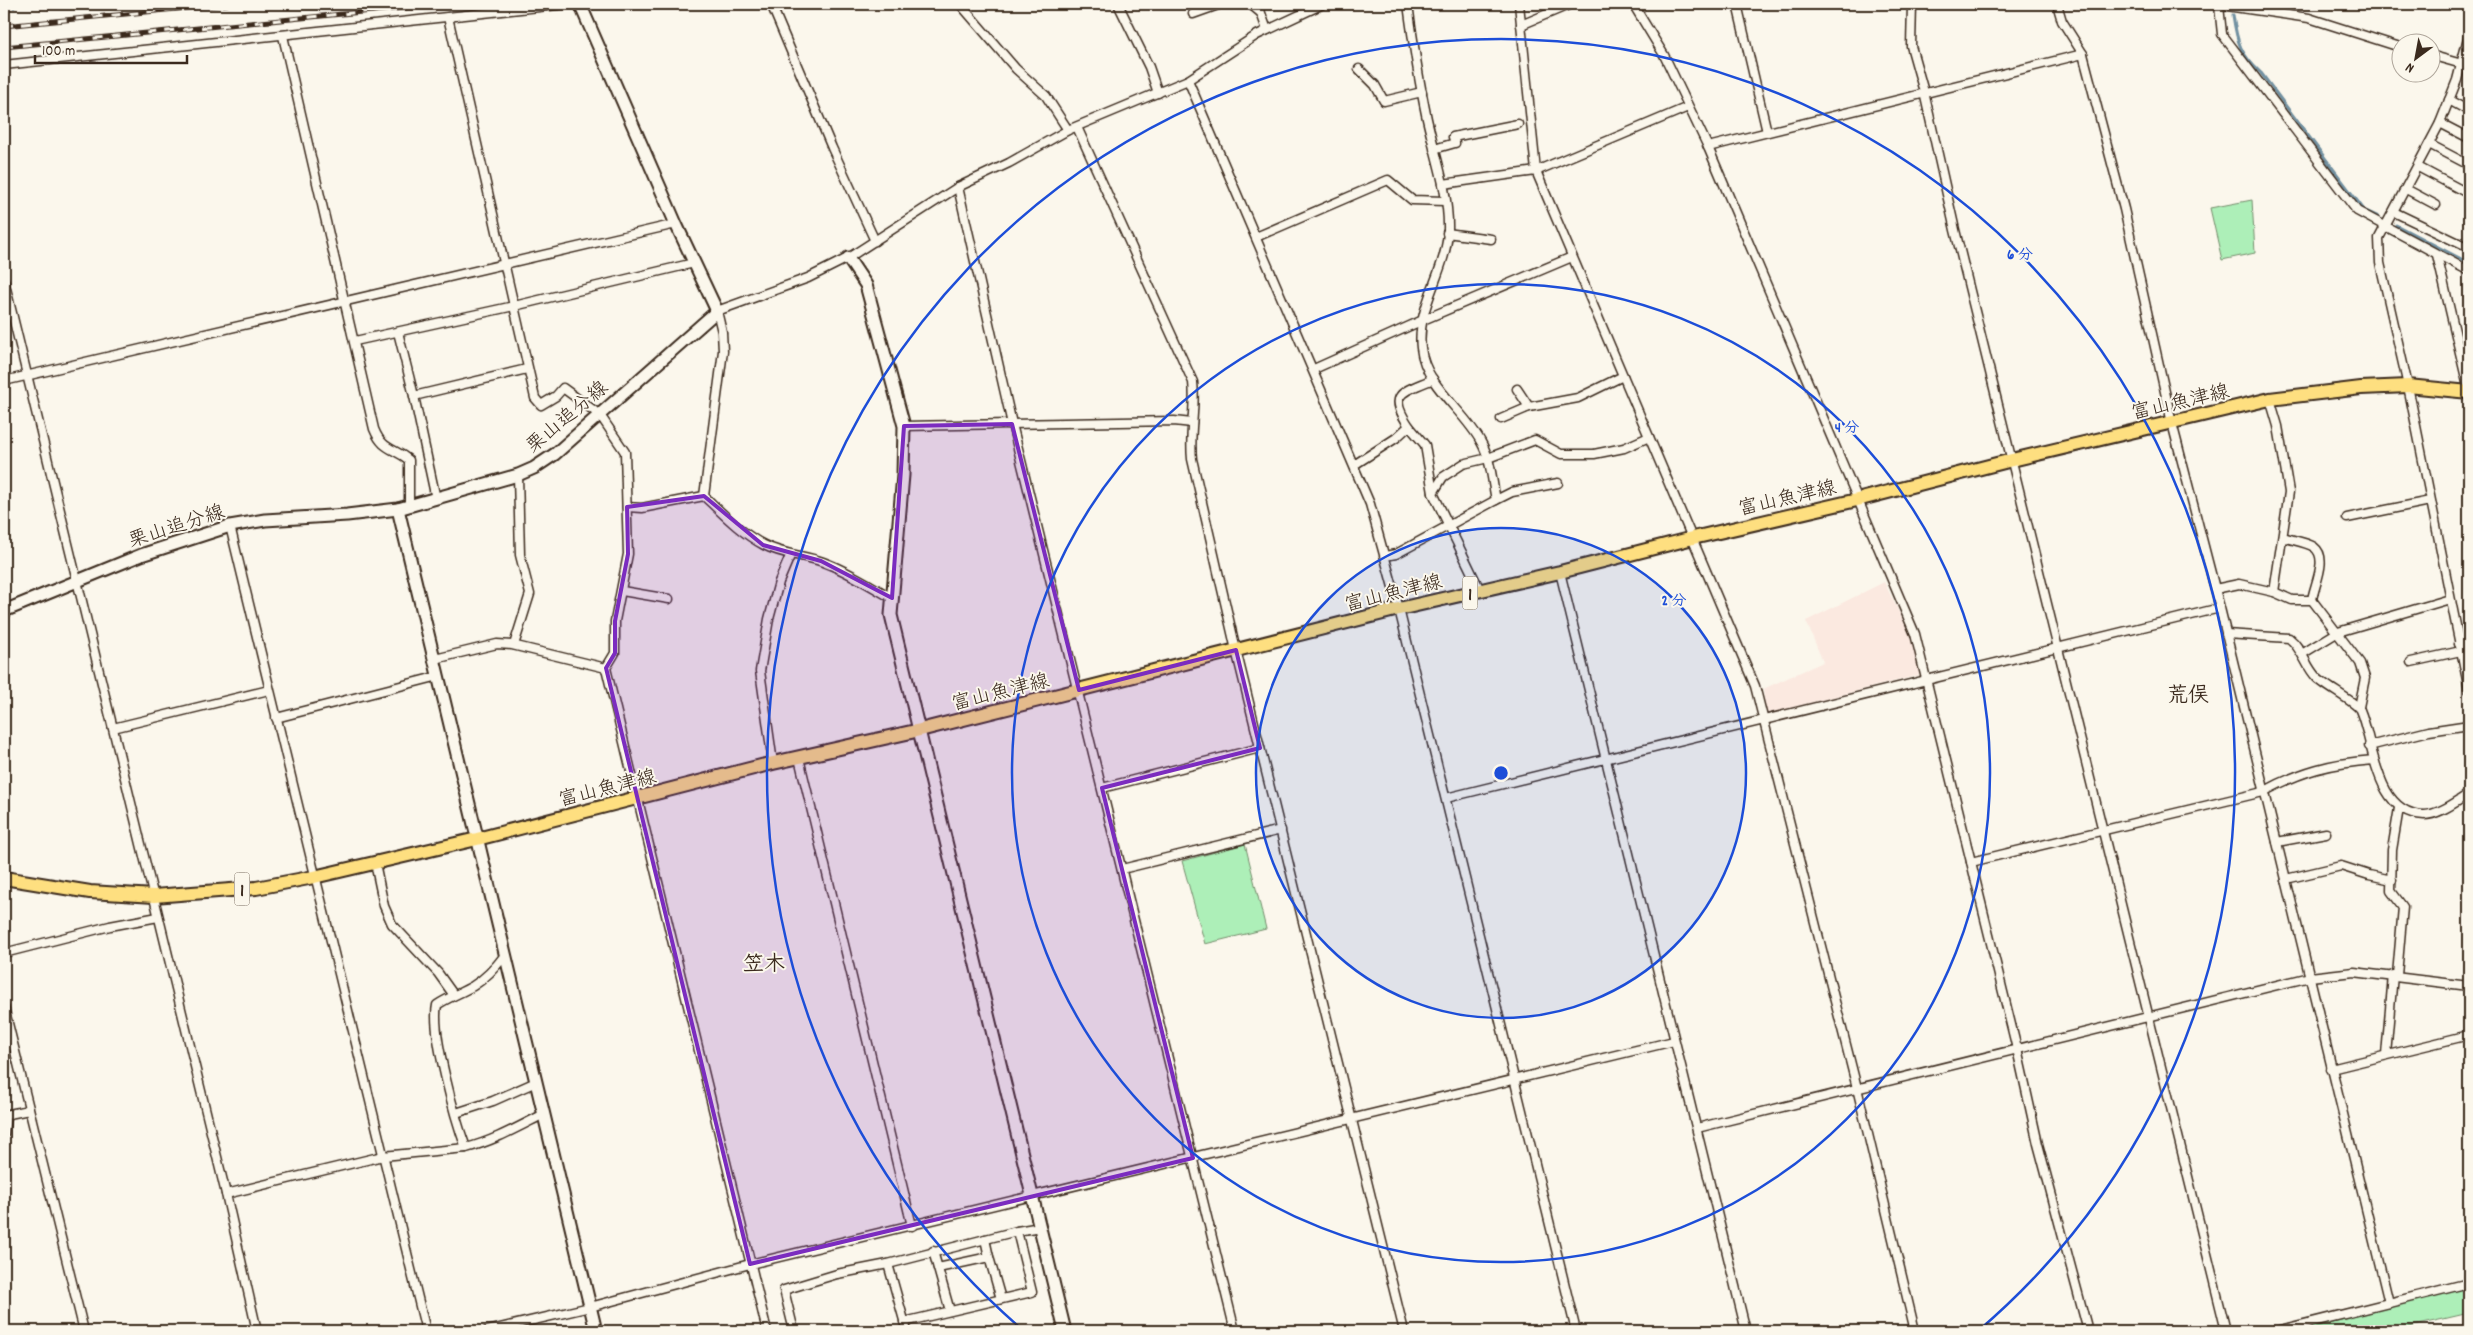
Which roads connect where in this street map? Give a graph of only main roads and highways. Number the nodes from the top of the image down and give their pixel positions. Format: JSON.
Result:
{"nodes":[{"id":1,"x":2469,"y":392,"type":"edge"},
{"id":2,"x":4,"y":878,"type":"edge"}],
"edges":[{"from":1,"to":2,"type":"main road","name":"富山魚津線","number":"1"}]}
